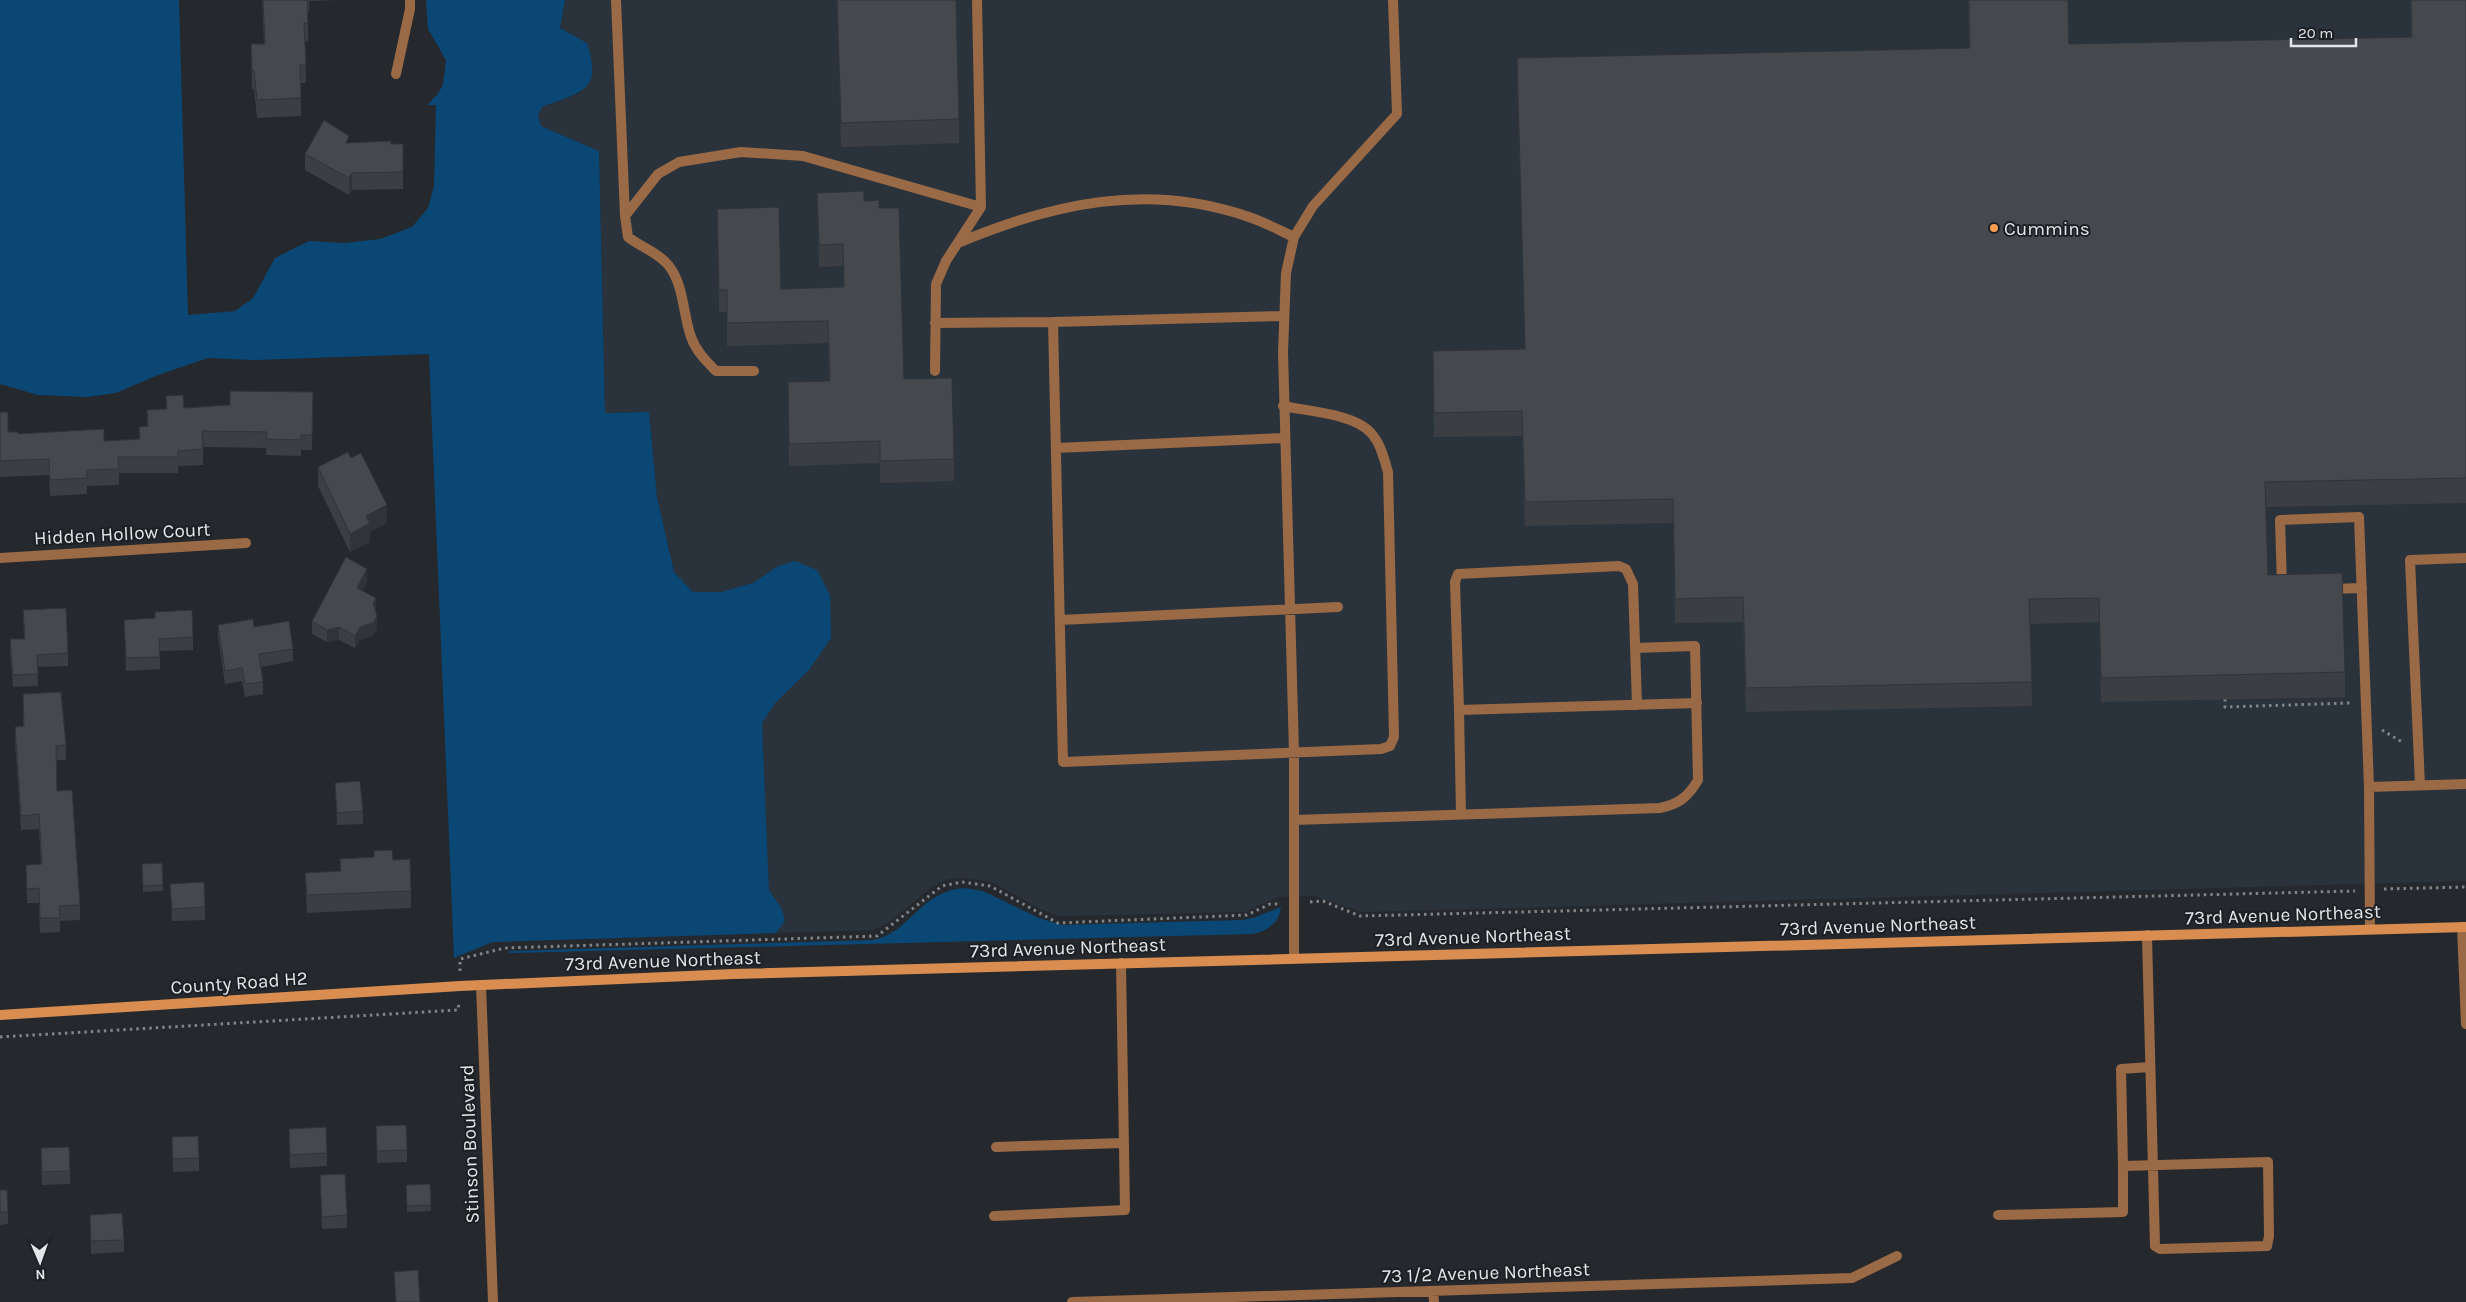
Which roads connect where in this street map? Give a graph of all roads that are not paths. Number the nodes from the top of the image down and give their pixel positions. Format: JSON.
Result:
{"nodes":[{"id":1,"x":410,"y":0,"type":"edge"},
{"id":2,"x":616,"y":0,"type":"edge"},
{"id":3,"x":977,"y":0,"type":"edge"},
{"id":4,"x":1393,"y":0,"type":"edge"},
{"id":5,"x":396,"y":74,"type":"dead end"},
{"id":6,"x":980,"y":206,"type":"junction"},
{"id":7,"x":625,"y":216,"type":"junction"},
{"id":8,"x":1294,"y":237,"type":"junction"},
{"id":9,"x":957,"y":243,"type":"junction"},
{"id":10,"x":1284,"y":316,"type":"junction"},
{"id":11,"x":1053,"y":322,"type":"junction"},
{"id":12,"x":935,"y":323,"type":"junction"},
{"id":13,"x":754,"y":371,"type":"dead end"},
{"id":14,"x":935,"y":372,"type":"dead end"},
{"id":15,"x":1283,"y":406,"type":"junction"},
{"id":16,"x":1284,"y":438,"type":"junction"},
{"id":17,"x":1056,"y":448,"type":"junction"},
{"id":18,"x":246,"y":543,"type":"dead end"},
{"id":19,"x":0,"y":558,"type":"edge"},
{"id":20,"x":2466,"y":558,"type":"edge"},
{"id":21,"x":2362,"y":588,"type":"junction"},
{"id":22,"x":2322,"y":589,"type":"edge"},
{"id":23,"x":2292,"y":590,"type":"edge"},
{"id":24,"x":1338,"y":607,"type":"dead end"},
{"id":25,"x":1291,"y":610,"type":"junction"},
{"id":26,"x":1060,"y":620,"type":"junction"},
{"id":27,"x":1635,"y":648,"type":"junction"},
{"id":28,"x":1697,"y":703,"type":"junction"},
{"id":29,"x":1637,"y":705,"type":"junction"},
{"id":30,"x":1459,"y":710,"type":"junction"},
{"id":31,"x":1294,"y":752,"type":"junction"},
{"id":32,"x":2466,"y":784,"type":"edge"},
{"id":33,"x":2420,"y":785,"type":"junction"},
{"id":34,"x":2370,"y":786,"type":"junction"},
{"id":35,"x":1461,"y":814,"type":"junction"},
{"id":36,"x":1294,"y":820,"type":"junction"},
{"id":37,"x":2464,"y":927,"type":"edge"},
{"id":38,"x":2370,"y":929,"type":"junction"},
{"id":39,"x":2147,"y":935,"type":"junction"},
{"id":40,"x":1294,"y":958,"type":"junction"},
{"id":41,"x":1120,"y":963,"type":"junction"},
{"id":42,"x":481,"y":985,"type":"junction"},
{"id":43,"x":0,"y":1015,"type":"edge"},
{"id":44,"x":2466,"y":1024,"type":"edge"},
{"id":45,"x":2150,"y":1066,"type":"junction"},
{"id":46,"x":1124,"y":1143,"type":"junction"},
{"id":47,"x":996,"y":1147,"type":"dead end"},
{"id":48,"x":2153,"y":1165,"type":"junction"},
{"id":49,"x":2123,"y":1166,"type":"junction"},
{"id":50,"x":994,"y":1216,"type":"dead end"},
{"id":51,"x":1998,"y":1216,"type":"dead end"},
{"id":52,"x":1897,"y":1256,"type":"dead end"},
{"id":53,"x":1434,"y":1297,"type":"edge"},
{"id":54,"x":493,"y":1302,"type":"edge"},
{"id":55,"x":1072,"y":1302,"type":"edge"}],
"edges":[{"from":1,"to":5,"type":"street"},
{"from":2,"to":7,"type":"street"},
{"from":3,"to":6,"type":"street"},
{"from":4,"to":8,"type":"street"},
{"from":6,"to":7,"type":"street"},
{"from":6,"to":9,"type":"street"},
{"from":7,"to":13,"type":"street"},
{"from":8,"to":9,"type":"street"},
{"from":8,"to":10,"type":"street"},
{"from":9,"to":12,"type":"street"},
{"from":10,"to":11,"type":"street"},
{"from":10,"to":15,"type":"street"},
{"from":11,"to":12,"type":"street"},
{"from":11,"to":17,"type":"street"},
{"from":12,"to":14,"type":"street"},
{"from":15,"to":16,"type":"street"},
{"from":15,"to":31,"type":"street"},
{"from":16,"to":17,"type":"street"},
{"from":16,"to":25,"type":"street"},
{"from":17,"to":26,"type":"street"},
{"from":18,"to":19,"type":"street","name":"Hidden Hollow Court"},
{"from":20,"to":33,"type":"street"},
{"from":21,"to":22,"type":"street"},
{"from":21,"to":23,"type":"street"},
{"from":21,"to":34,"type":"street"},
{"from":24,"to":25,"type":"street"},
{"from":25,"to":26,"type":"street"},
{"from":25,"to":31,"type":"street"},
{"from":26,"to":31,"type":"street"},
{"from":27,"to":28,"type":"street"},
{"from":27,"to":29,"type":"street"},
{"from":27,"to":30,"type":"street"},
{"from":28,"to":29,"type":"street"},
{"from":28,"to":35,"type":"street"},
{"from":29,"to":30,"type":"street"},
{"from":30,"to":35,"type":"street"},
{"from":31,"to":36,"type":"street"},
{"from":32,"to":33,"type":"street"},
{"from":33,"to":34,"type":"street"},
{"from":34,"to":38,"type":"street"},
{"from":35,"to":36,"type":"street"},
{"from":36,"to":40,"type":"street"},
{"from":37,"to":38,"type":"street","name":"73rd Avenue Northeast"},
{"from":37,"to":44,"type":"street"},
{"from":38,"to":39,"type":"street","name":"73rd Avenue Northeast"},
{"from":39,"to":40,"type":"street","name":"73rd Avenue Northeast"},
{"from":39,"to":45,"type":"street"},
{"from":40,"to":41,"type":"street","name":"73rd Avenue Northeast"},
{"from":41,"to":42,"type":"street","name":"73rd Avenue Northeast"},
{"from":41,"to":46,"type":"street"},
{"from":42,"to":43,"type":"street","name":"County Road H2"},
{"from":42,"to":54,"type":"street","name":"Stinson Boulevard"},
{"from":45,"to":48,"type":"street"},
{"from":45,"to":49,"type":"street"},
{"from":46,"to":47,"type":"street"},
{"from":46,"to":50,"type":"street"},
{"from":48,"to":48,"type":"street"},
{"from":48,"to":49,"type":"street"},
{"from":49,"to":51,"type":"street"},
{"from":52,"to":53,"type":"street","name":"73 1/2 Avenue Northeast"},
{"from":53,"to":55,"type":"street","name":"73 1/2 Avenue Northeast"}]}
